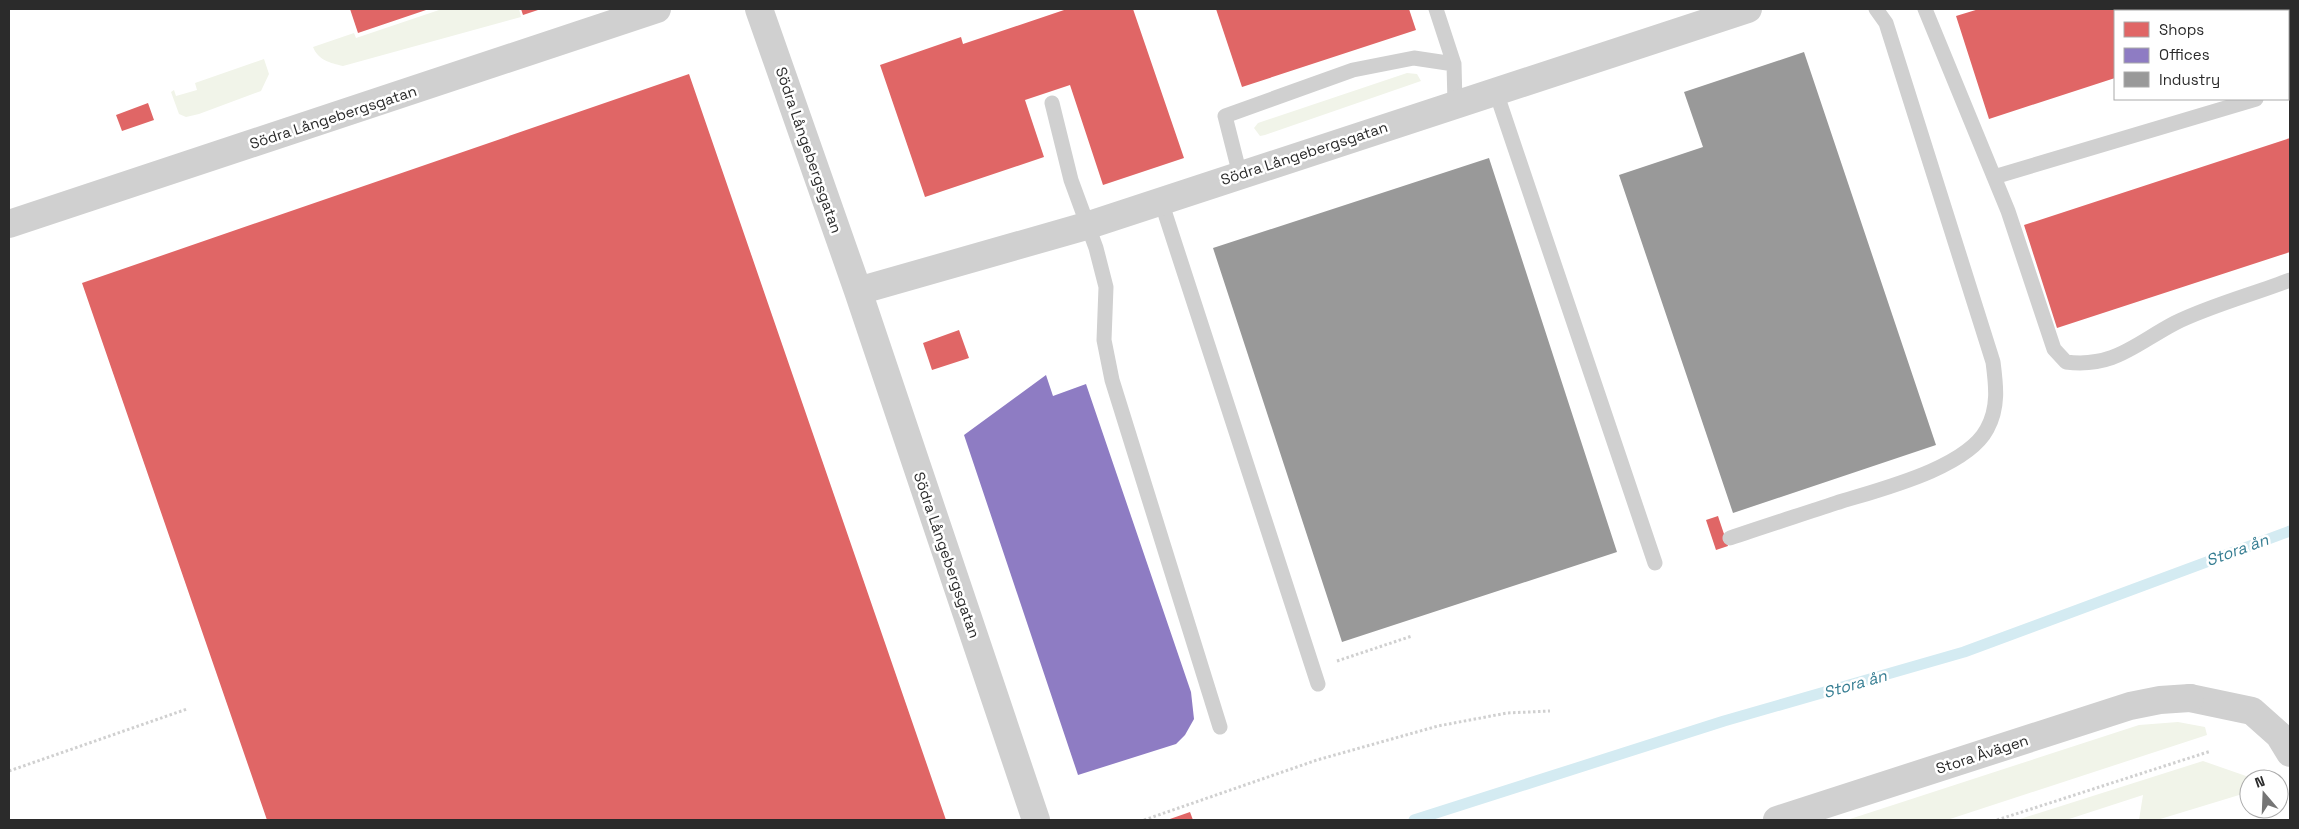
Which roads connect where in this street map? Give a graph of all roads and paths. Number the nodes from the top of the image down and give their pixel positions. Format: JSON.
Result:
{"nodes":[{"id":1,"x":657,"y":9,"type":"edge"},
{"id":2,"x":759,"y":9,"type":"edge"},
{"id":3,"x":1436,"y":9,"type":"edge"},
{"id":4,"x":1876,"y":9,"type":"edge"},
{"id":5,"x":1925,"y":9,"type":"edge"},
{"id":6,"x":1743,"y":10,"type":"edge"},
{"id":7,"x":1454,"y":64,"type":"junction"},
{"id":8,"x":1496,"y":92,"type":"junction"},
{"id":9,"x":2253,"y":100,"type":"edge"},
{"id":10,"x":1052,"y":103,"type":"dead end"},
{"id":11,"x":1455,"y":103,"type":"junction"},
{"id":12,"x":1240,"y":175,"type":"junction"},
{"id":13,"x":1994,"y":177,"type":"junction"},
{"id":14,"x":1161,"y":201,"type":"junction"},
{"id":15,"x":9,"y":224,"type":"edge"},
{"id":16,"x":1086,"y":226,"type":"junction"},
{"id":17,"x":2290,"y":280,"type":"edge"},
{"id":18,"x":858,"y":291,"type":"junction"},
{"id":19,"x":1730,"y":538,"type":"dead end"},
{"id":20,"x":1655,"y":563,"type":"dead end"},
{"id":21,"x":1412,"y":636,"type":"dead end"},
{"id":22,"x":1313,"y":669,"type":"junction"},
{"id":23,"x":1318,"y":684,"type":"dead end"},
{"id":24,"x":187,"y":709,"type":"dead end"},
{"id":25,"x":1550,"y":711,"type":"dead end"},
{"id":26,"x":1220,"y":727,"type":"dead end"},
{"id":27,"x":2211,"y":751,"type":"dead end"},
{"id":28,"x":2290,"y":753,"type":"edge"},
{"id":29,"x":9,"y":770,"type":"edge"},
{"id":30,"x":1036,"y":820,"type":"edge"},
{"id":31,"x":1144,"y":820,"type":"edge"},
{"id":32,"x":1777,"y":820,"type":"edge"},
{"id":33,"x":1997,"y":820,"type":"edge"}],
"edges":[{"from":1,"to":15,"type":"street","name":"Södra Långebergsgatan"},
{"from":2,"to":18,"type":"street","name":"Södra Långebergsgatan"},
{"from":3,"to":7,"type":"lane"},
{"from":4,"to":19,"type":"lane"},
{"from":5,"to":13,"type":"lane"},
{"from":6,"to":8,"type":"street","name":"Södra Långebergsgatan"},
{"from":7,"to":11,"type":"lane"},
{"from":7,"to":12,"type":"lane"},
{"from":8,"to":11,"type":"street","name":"Södra Långebergsgatan"},
{"from":8,"to":20,"type":"lane"},
{"from":9,"to":13,"type":"lane"},
{"from":10,"to":16,"type":"lane"},
{"from":11,"to":12,"type":"street","name":"Södra Långebergsgatan"},
{"from":12,"to":14,"type":"street","name":"Södra Långebergsgatan"},
{"from":13,"to":17,"type":"lane"},
{"from":14,"to":16,"type":"street","name":"Södra Långebergsgatan"},
{"from":14,"to":22,"type":"lane"},
{"from":16,"to":18,"type":"street","name":"Södra Långebergsgatan"},
{"from":16,"to":26,"type":"lane"},
{"from":18,"to":30,"type":"street","name":"Södra Långebergsgatan"},
{"from":21,"to":22,"type":"path"},
{"from":22,"to":23,"type":"lane"},
{"from":24,"to":29,"type":"path"},
{"from":25,"to":31,"type":"path"},
{"from":27,"to":33,"type":"path"},
{"from":28,"to":32,"type":"street","name":"Stora Åvägen"}]}
